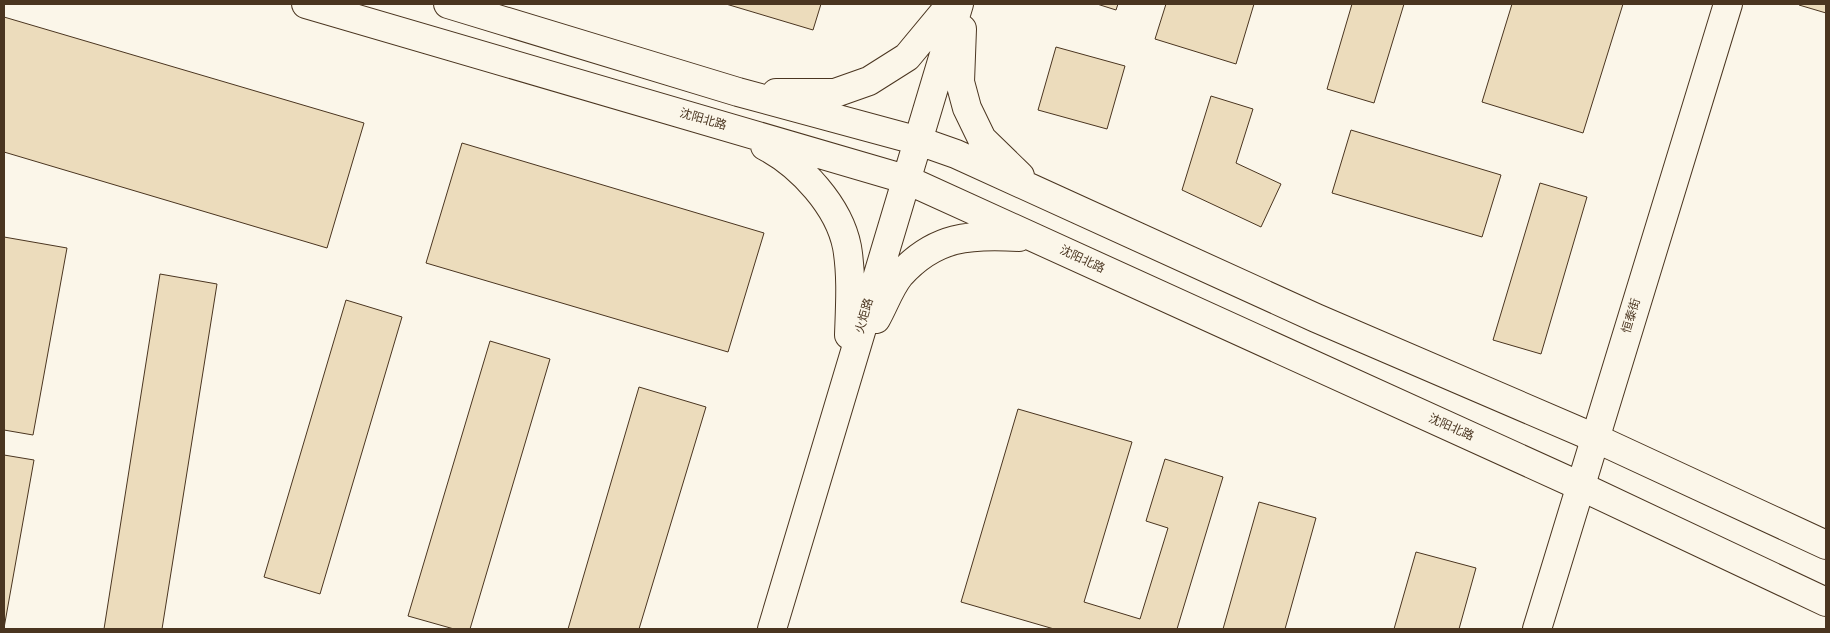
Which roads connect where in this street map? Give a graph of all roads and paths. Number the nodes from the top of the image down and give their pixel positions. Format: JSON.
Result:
{"nodes":[{"id":1,"x":306,"y":4,"type":"edge"},
{"id":2,"x":448,"y":4,"type":"edge"},
{"id":3,"x":951,"y":4,"type":"edge"},
{"id":4,"x":959,"y":4,"type":"edge"},
{"id":5,"x":963,"y":4,"type":"edge"},
{"id":6,"x":1728,"y":4,"type":"edge"},
{"id":7,"x":738,"y":92,"type":"junction"},
{"id":8,"x":728,"y":127,"type":"junction"},
{"id":9,"x":919,"y":141,"type":"junction"},
{"id":10,"x":905,"y":179,"type":"junction"},
{"id":11,"x":1033,"y":189,"type":"junction"},
{"id":12,"x":1035,"y":238,"type":"junction"},
{"id":13,"x":849,"y":369,"type":"junction"},
{"id":14,"x":1596,"y":438,"type":"junction"},
{"id":15,"x":1580,"y":486,"type":"junction"},
{"id":16,"x":1826,"y":545,"type":"edge"},
{"id":17,"x":1826,"y":602,"type":"edge"},
{"id":18,"x":772,"y":629,"type":"edge"},
{"id":19,"x":1538,"y":629,"type":"edge"}],
"edges":[{"from":1,"to":8,"type":"main road","name":"沈阳北路"},
{"from":2,"to":7,"type":"main road"},
{"from":3,"to":7,"type":"main road"},
{"from":4,"to":9,"type":"main road","name":"火炬路"},
{"from":5,"to":11,"type":"main road"},
{"from":6,"to":14,"type":"main road","name":"恒泰街"},
{"from":7,"to":9,"type":"main road"},
{"from":8,"to":10,"type":"main road","name":"沈阳北路"},
{"from":8,"to":13,"type":"main road"},
{"from":9,"to":10,"type":"main road","name":"火炬路"},
{"from":9,"to":11,"type":"main road"},
{"from":10,"to":12,"type":"main road","name":"沈阳北路"},
{"from":10,"to":13,"type":"main road","name":"火炬路"},
{"from":11,"to":14,"type":"main road"},
{"from":12,"to":13,"type":"main road"},
{"from":12,"to":15,"type":"main road","name":"沈阳北路"},
{"from":13,"to":18,"type":"main road","name":"火炬路"},
{"from":14,"to":15,"type":"main road","name":"恒泰街"},
{"from":14,"to":16,"type":"main road"},
{"from":15,"to":17,"type":"main road","name":"沈阳北路"},
{"from":15,"to":19,"type":"main road","name":"恒泰街"}]}
